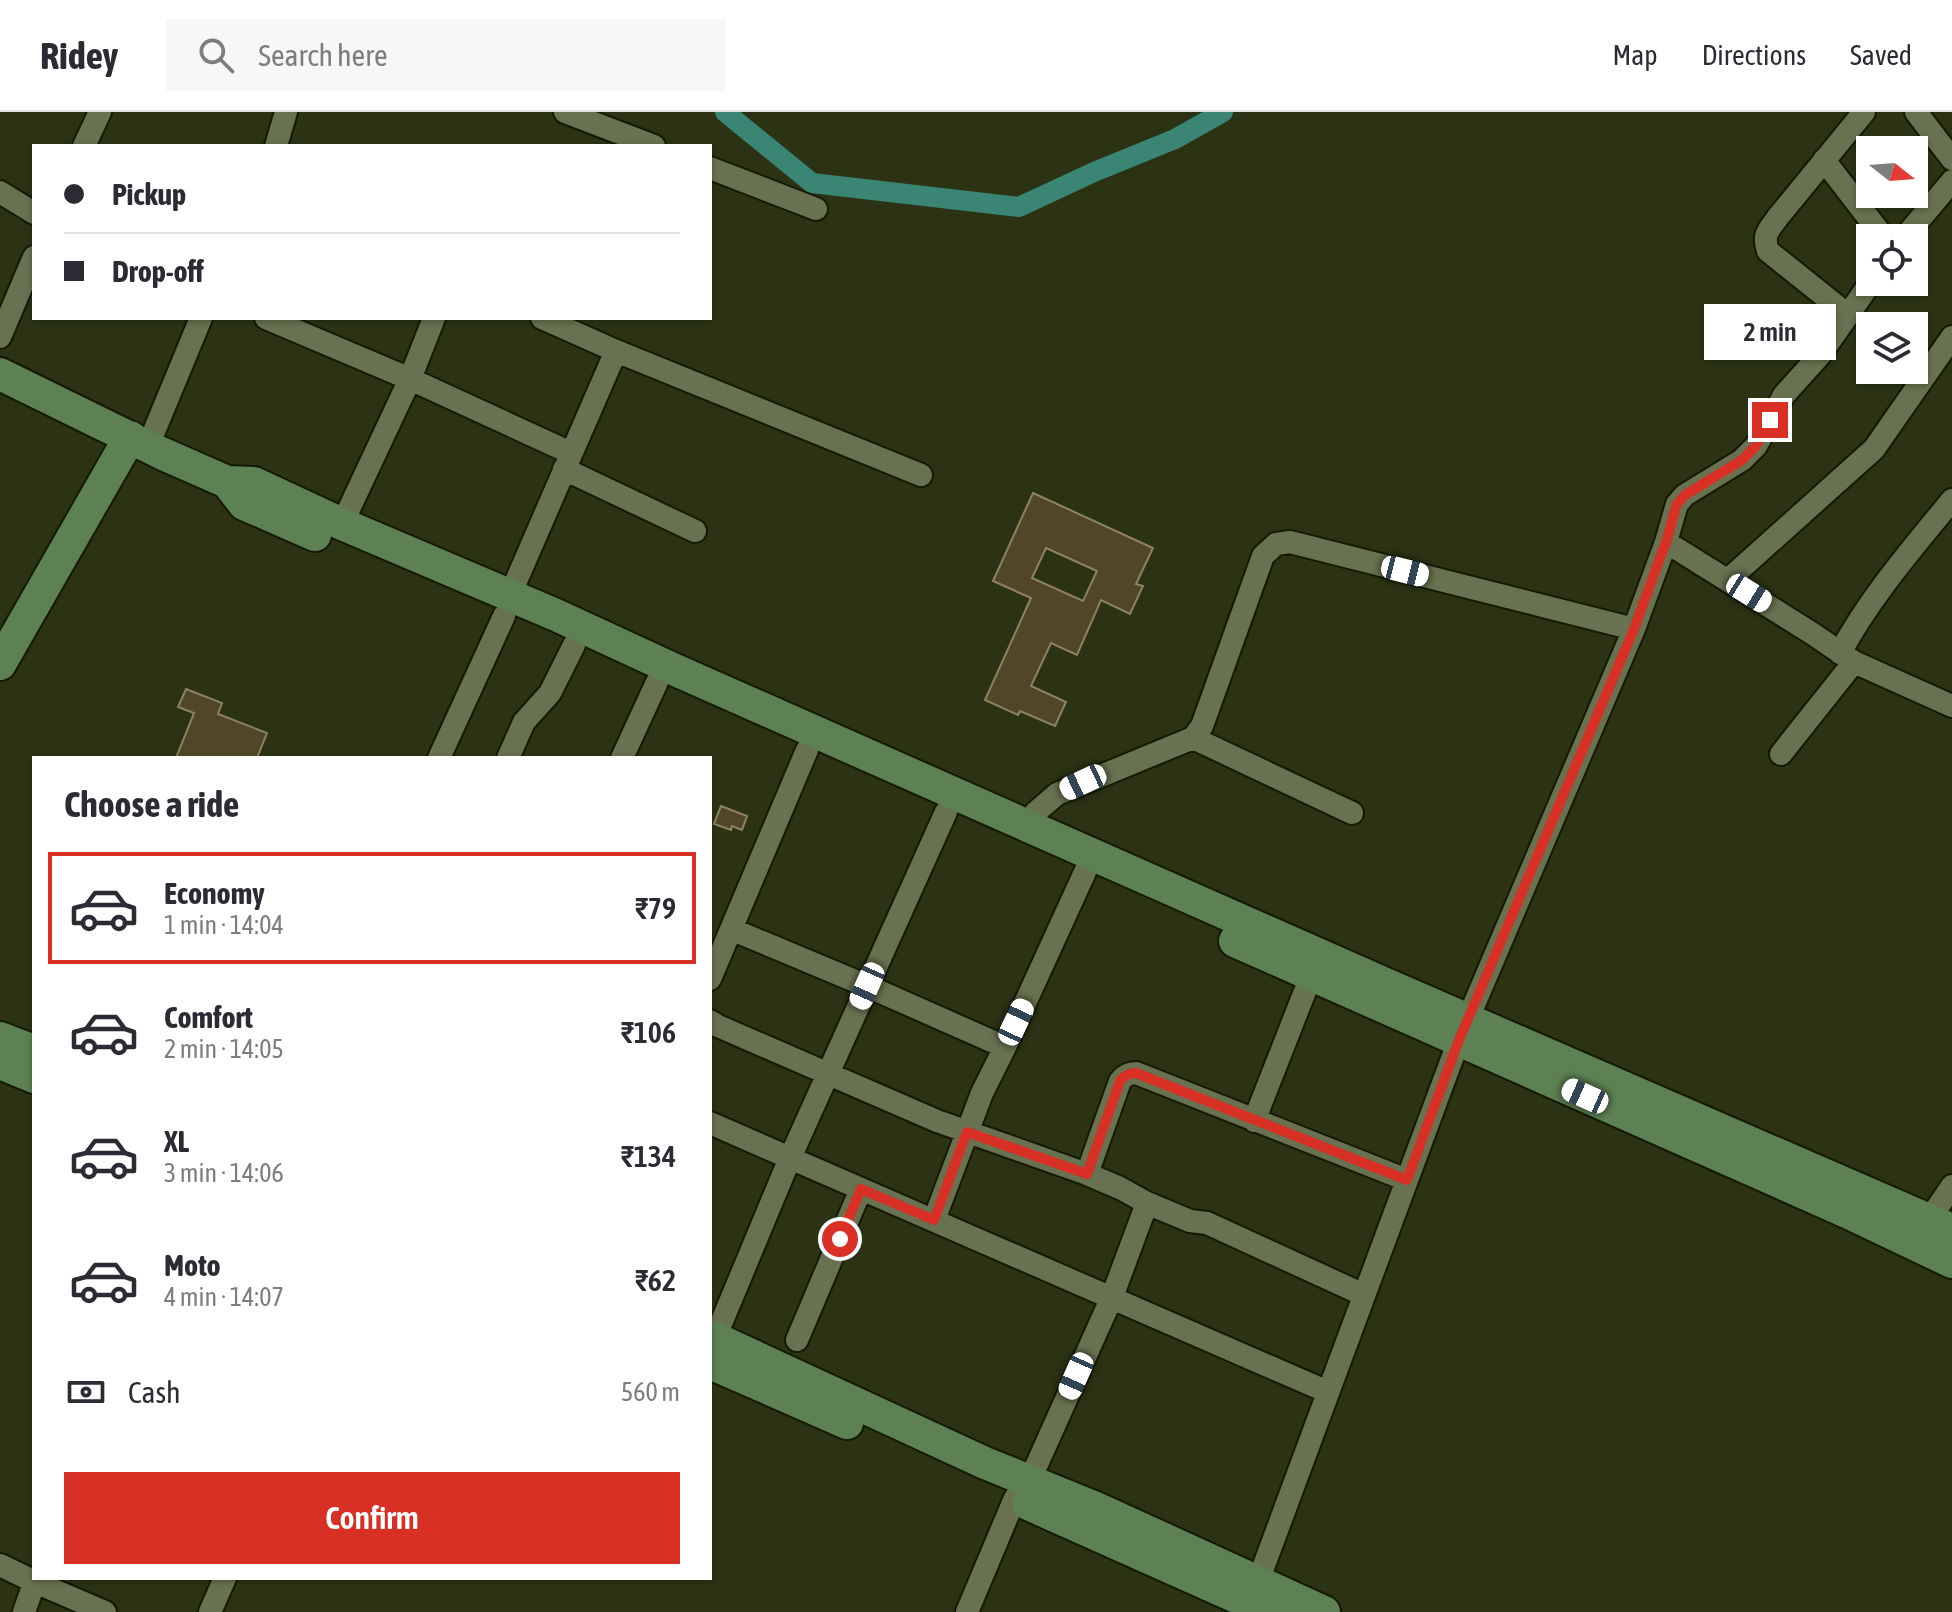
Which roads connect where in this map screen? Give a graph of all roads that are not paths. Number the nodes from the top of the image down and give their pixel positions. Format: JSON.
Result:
{"nodes":[{"id":1,"x":100,"y":112,"type":"edge"},
{"id":2,"x":286,"y":112,"type":"edge"},
{"id":3,"x":565,"y":112,"type":"edge"},
{"id":4,"x":1864,"y":112,"type":"edge"},
{"id":5,"x":1916,"y":112,"type":"edge"},
{"id":6,"x":85,"y":144,"type":"edge"},
{"id":7,"x":277,"y":144,"type":"edge"},
{"id":8,"x":649,"y":144,"type":"edge"},
{"id":9,"x":1952,"y":159,"type":"edge"},
{"id":10,"x":1824,"y":160,"type":"junction"},
{"id":11,"x":712,"y":169,"type":"edge"},
{"id":12,"x":1952,"y":181,"type":"edge"},
{"id":13,"x":0,"y":192,"type":"edge"},
{"id":14,"x":816,"y":209,"type":"dead end"},
{"id":15,"x":32,"y":212,"type":"edge"},
{"id":16,"x":1873,"y":224,"type":"edge"},
{"id":17,"x":1916,"y":224,"type":"edge"},
{"id":18,"x":32,"y":262,"type":"edge"},
{"id":19,"x":1861,"y":296,"type":"edge"},
{"id":20,"x":1848,"y":315,"type":"junction"},
{"id":21,"x":200,"y":320,"type":"edge"},
{"id":22,"x":271,"y":320,"type":"edge"},
{"id":23,"x":433,"y":320,"type":"edge"},
{"id":24,"x":546,"y":320,"type":"edge"},
{"id":25,"x":0,"y":337,"type":"edge"},
{"id":26,"x":1952,"y":337,"type":"edge"},
{"id":27,"x":616,"y":351,"type":"junction"},
{"id":28,"x":0,"y":374,"type":"edge"},
{"id":29,"x":410,"y":379,"type":"junction"},
{"id":30,"x":139,"y":441,"type":"junction"},
{"id":31,"x":568,"y":461,"type":"junction"},
{"id":32,"x":921,"y":475,"type":"dead end"},
{"id":33,"x":227,"y":482,"type":"junction"},
{"id":34,"x":1952,"y":500,"type":"edge"},
{"id":35,"x":342,"y":524,"type":"junction"},
{"id":36,"x":695,"y":531,"type":"dead end"},
{"id":37,"x":1666,"y":542,"type":"junction"},
{"id":38,"x":1728,"y":580,"type":"junction"},
{"id":39,"x":507,"y":606,"type":"junction"},
{"id":40,"x":1634,"y":629,"type":"junction"},
{"id":41,"x":574,"y":645,"type":"junction"},
{"id":42,"x":1847,"y":658,"type":"junction"},
{"id":43,"x":0,"y":664,"type":"edge"},
{"id":44,"x":657,"y":682,"type":"junction"},
{"id":45,"x":1952,"y":706,"type":"edge"},
{"id":46,"x":1193,"y":738,"type":"junction"},
{"id":47,"x":807,"y":750,"type":"junction"},
{"id":48,"x":1781,"y":754,"type":"dead end"},
{"id":49,"x":440,"y":756,"type":"edge"},
{"id":50,"x":509,"y":756,"type":"edge"},
{"id":51,"x":623,"y":756,"type":"edge"},
{"id":52,"x":913,"y":785,"type":"junction"},
{"id":53,"x":946,"y":812,"type":"junction"},
{"id":54,"x":1352,"y":813,"type":"dead end"},
{"id":55,"x":1029,"y":826,"type":"junction"},
{"id":56,"x":1085,"y":872,"type":"junction"},
{"id":57,"x":731,"y":929,"type":"junction"},
{"id":58,"x":712,"y":974,"type":"edge"},
{"id":59,"x":1311,"y":976,"type":"junction"},
{"id":60,"x":867,"y":986,"type":"junction"},
{"id":61,"x":712,"y":1022,"type":"edge"},
{"id":62,"x":1463,"y":1029,"type":"junction"},
{"id":63,"x":0,"y":1038,"type":"edge"},
{"id":64,"x":1005,"y":1047,"type":"junction"},
{"id":65,"x":32,"y":1050,"type":"edge"},
{"id":66,"x":0,"y":1063,"type":"edge"},
{"id":67,"x":828,"y":1074,"type":"junction"},
{"id":68,"x":32,"y":1076,"type":"edge"},
{"id":69,"x":1254,"y":1121,"type":"junction"},
{"id":70,"x":712,"y":1125,"type":"edge"},
{"id":71,"x":967,"y":1132,"type":"junction"},
{"id":72,"x":790,"y":1158,"type":"junction"},
{"id":73,"x":1087,"y":1174,"type":"junction"},
{"id":74,"x":1407,"y":1180,"type":"junction"},
{"id":75,"x":1952,"y":1186,"type":"edge"},
{"id":76,"x":861,"y":1189,"type":"junction"},
{"id":77,"x":1147,"y":1203,"type":"junction"},
{"id":78,"x":934,"y":1220,"type":"junction"},
{"id":79,"x":1940,"y":1225,"type":"edge"},
{"id":80,"x":1952,"y":1262,"type":"edge"},
{"id":81,"x":1364,"y":1295,"type":"junction"},
{"id":82,"x":1112,"y":1297,"type":"junction"},
{"id":83,"x":797,"y":1340,"type":"dead end"},
{"id":84,"x":712,"y":1346,"type":"edge"},
{"id":85,"x":1328,"y":1392,"type":"junction"},
{"id":86,"x":1022,"y":1490,"type":"junction"},
{"id":87,"x":0,"y":1565,"type":"edge"},
{"id":88,"x":32,"y":1578,"type":"edge"},
{"id":89,"x":36,"y":1580,"type":"edge"},
{"id":90,"x":224,"y":1580,"type":"edge"},
{"id":91,"x":1256,"y":1602,"type":"edge"},
{"id":92,"x":24,"y":1612,"type":"edge"},
{"id":93,"x":105,"y":1612,"type":"edge"},
{"id":94,"x":210,"y":1612,"type":"edge"},
{"id":95,"x":967,"y":1612,"type":"edge"},
{"id":96,"x":1324,"y":1612,"type":"edge"}],
"edges":[{"from":1,"to":6,"type":"street"},
{"from":2,"to":7,"type":"street"},
{"from":3,"to":8,"type":"street"},
{"from":4,"to":10,"type":"street"},
{"from":5,"to":9,"type":"street"},
{"from":10,"to":16,"type":"street"},
{"from":10,"to":20,"type":"street"},
{"from":11,"to":14,"type":"street"},
{"from":12,"to":17,"type":"street"},
{"from":13,"to":15,"type":"street"},
{"from":18,"to":25,"type":"street"},
{"from":19,"to":20,"type":"street"},
{"from":20,"to":37,"type":"street"},
{"from":21,"to":30,"type":"street"},
{"from":22,"to":29,"type":"street"},
{"from":23,"to":29,"type":"street"},
{"from":24,"to":27,"type":"street"},
{"from":26,"to":38,"type":"street"},
{"from":27,"to":31,"type":"street"},
{"from":27,"to":32,"type":"street"},
{"from":28,"to":30,"type":"main road"},
{"from":29,"to":31,"type":"street"},
{"from":29,"to":35,"type":"street"},
{"from":30,"to":33,"type":"main road"},
{"from":30,"to":43,"type":"main road"},
{"from":31,"to":36,"type":"street"},
{"from":31,"to":39,"type":"street"},
{"from":33,"to":35,"type":"main road"},
{"from":33,"to":39,"type":"main road"},
{"from":34,"to":42,"type":"street"},
{"from":35,"to":39,"type":"main road"},
{"from":37,"to":38,"type":"street"},
{"from":37,"to":40,"type":"street"},
{"from":38,"to":42,"type":"street"},
{"from":39,"to":41,"type":"main road"},
{"from":39,"to":49,"type":"street"},
{"from":39,"to":52,"type":"main road"},
{"from":40,"to":46,"type":"street"},
{"from":40,"to":62,"type":"street"},
{"from":41,"to":44,"type":"main road"},
{"from":41,"to":50,"type":"street"},
{"from":42,"to":45,"type":"street"},
{"from":42,"to":48,"type":"street"},
{"from":44,"to":47,"type":"main road"},
{"from":44,"to":51,"type":"street"},
{"from":46,"to":54,"type":"street"},
{"from":46,"to":55,"type":"street"},
{"from":47,"to":52,"type":"main road"},
{"from":47,"to":57,"type":"street"},
{"from":52,"to":53,"type":"main road"},
{"from":52,"to":55,"type":"main road"},
{"from":53,"to":56,"type":"main road"},
{"from":53,"to":60,"type":"street"},
{"from":55,"to":62,"type":"main road"},
{"from":56,"to":59,"type":"main road"},
{"from":56,"to":64,"type":"street"},
{"from":57,"to":58,"type":"street"},
{"from":57,"to":60,"type":"street"},
{"from":59,"to":62,"type":"main road"},
{"from":59,"to":69,"type":"street"},
{"from":60,"to":64,"type":"street"},
{"from":60,"to":67,"type":"street"},
{"from":61,"to":67,"type":"street"},
{"from":62,"to":74,"type":"street"},
{"from":62,"to":79,"type":"main road"},
{"from":62,"to":80,"type":"main road"},
{"from":63,"to":65,"type":"main road"},
{"from":64,"to":71,"type":"street"},
{"from":66,"to":68,"type":"main road"},
{"from":67,"to":71,"type":"street"},
{"from":67,"to":72,"type":"street"},
{"from":69,"to":73,"type":"street"},
{"from":69,"to":74,"type":"street"},
{"from":70,"to":72,"type":"street"},
{"from":71,"to":73,"type":"street"},
{"from":71,"to":78,"type":"street"},
{"from":72,"to":76,"type":"street"},
{"from":72,"to":84,"type":"street"},
{"from":73,"to":77,"type":"street"},
{"from":74,"to":81,"type":"street"},
{"from":75,"to":79,"type":"street"},
{"from":76,"to":78,"type":"street"},
{"from":76,"to":83,"type":"street"},
{"from":77,"to":81,"type":"street"},
{"from":77,"to":82,"type":"street"},
{"from":78,"to":82,"type":"street"},
{"from":81,"to":85,"type":"street"},
{"from":82,"to":85,"type":"street"},
{"from":82,"to":86,"type":"street"},
{"from":84,"to":86,"type":"main road"},
{"from":85,"to":91,"type":"street"},
{"from":86,"to":91,"type":"main road"},
{"from":86,"to":95,"type":"street"},
{"from":87,"to":88,"type":"street"},
{"from":89,"to":92,"type":"street"},
{"from":89,"to":93,"type":"street"},
{"from":90,"to":94,"type":"street"},
{"from":91,"to":96,"type":"main road"}]}
